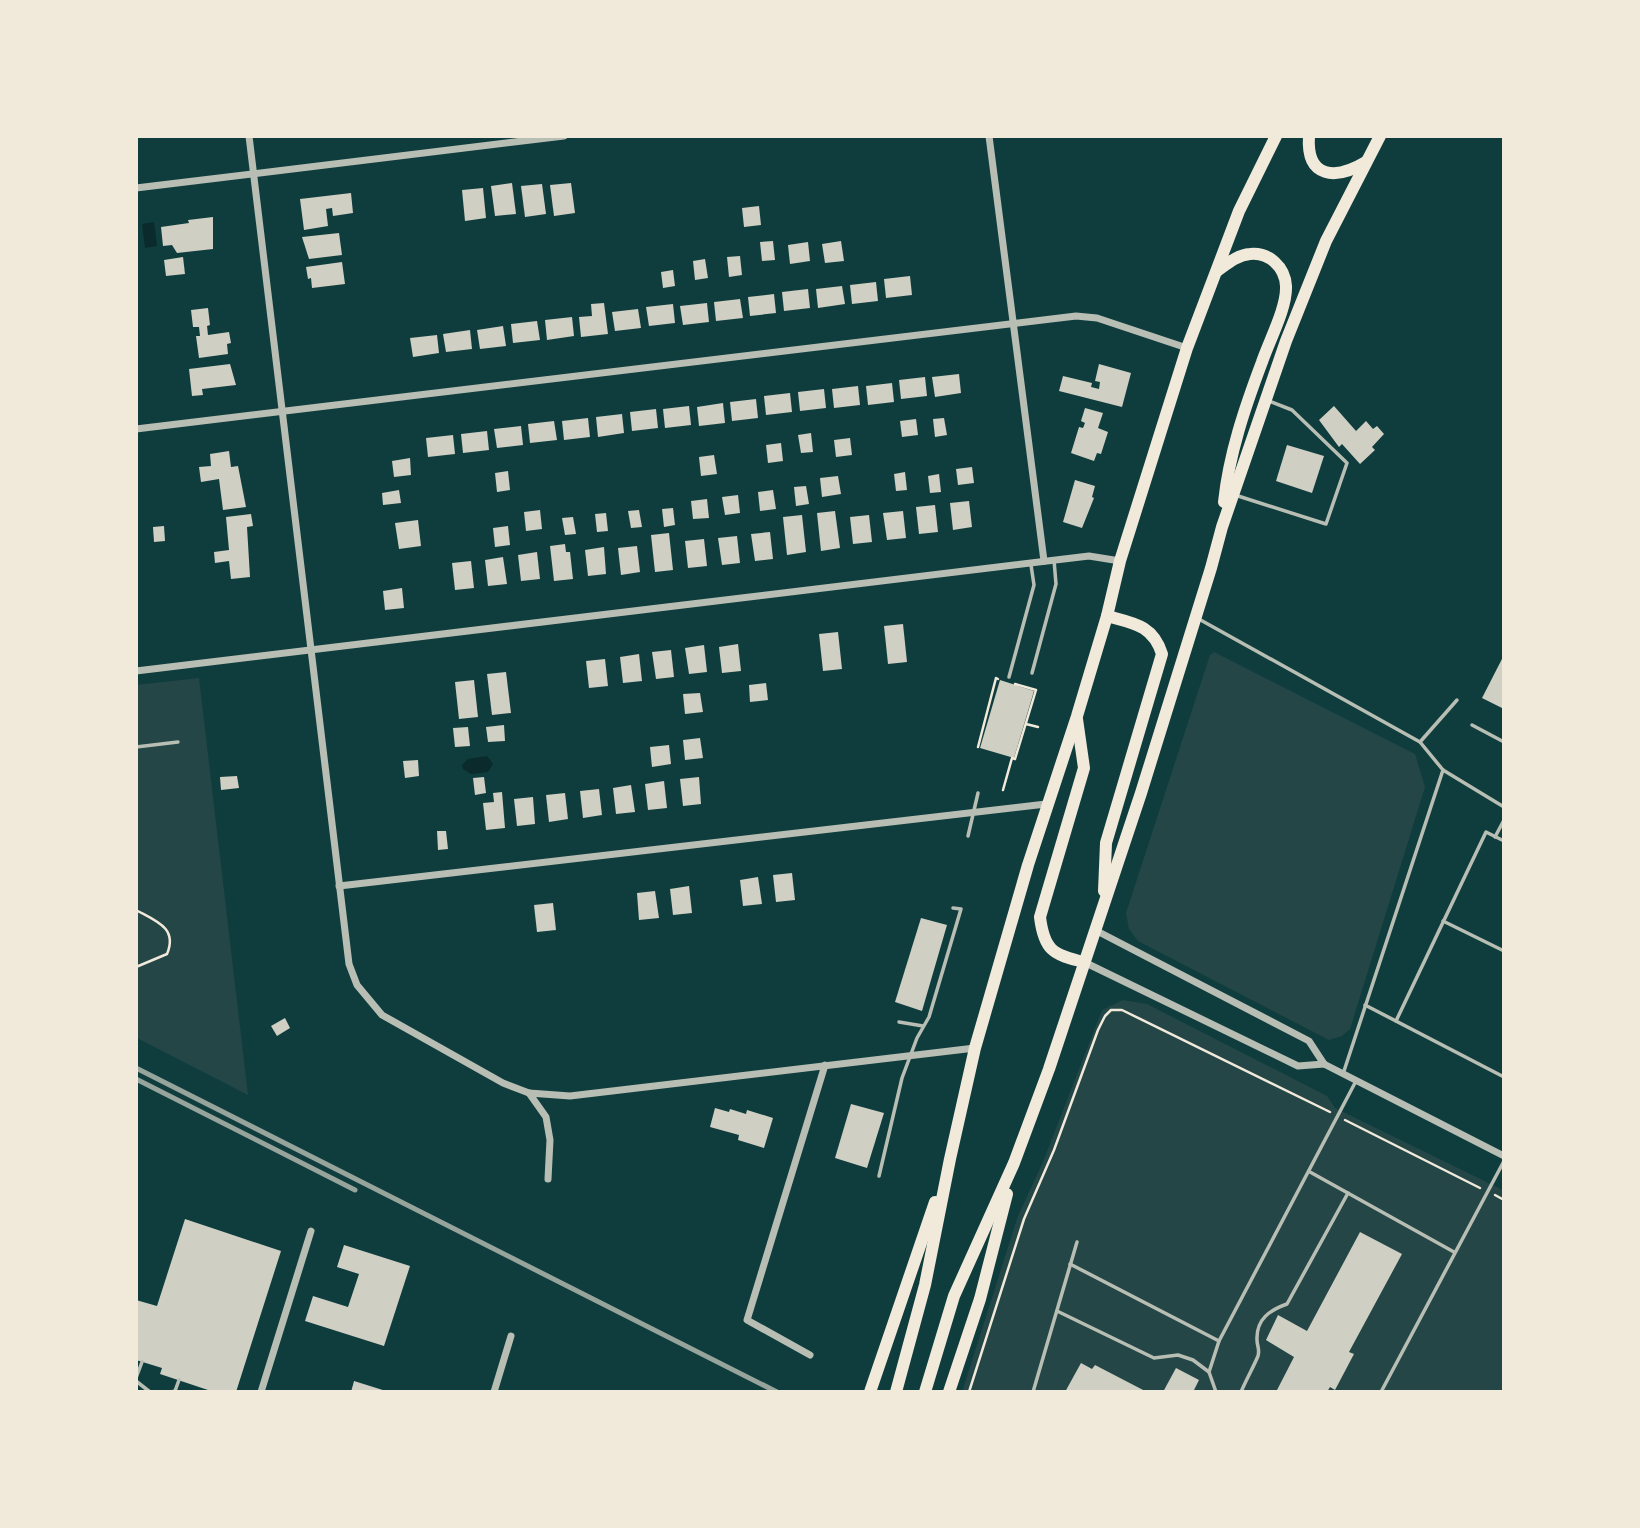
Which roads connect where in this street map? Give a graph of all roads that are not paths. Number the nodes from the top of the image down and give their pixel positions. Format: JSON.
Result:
{"nodes":[{"id":1,"x":249,"y":136,"type":"edge"},
{"id":2,"x":565,"y":136,"type":"edge"},
{"id":3,"x":989,"y":136,"type":"edge"},
{"id":4,"x":1276,"y":136,"type":"edge"},
{"id":5,"x":1309,"y":136,"type":"edge"},
{"id":6,"x":1380,"y":136,"type":"edge"},
{"id":7,"x":1367,"y":160,"type":"junction"},
{"id":8,"x":254,"y":174,"type":"junction"},
{"id":9,"x":136,"y":188,"type":"edge"},
{"id":10,"x":1216,"y":272,"type":"junction"},
{"id":11,"x":1013,"y":323,"type":"junction"},
{"id":12,"x":1187,"y":348,"type":"junction"},
{"id":13,"x":1265,"y":400,"type":"junction"},
{"id":14,"x":282,"y":412,"type":"junction"},
{"id":15,"x":136,"y":429,"type":"edge"},
{"id":16,"x":1233,"y":494,"type":"junction"},
{"id":17,"x":1222,"y":527,"type":"junction"},
{"id":18,"x":1054,"y":560,"type":"junction"},
{"id":19,"x":1044,"y":561,"type":"junction"},
{"id":20,"x":1120,"y":561,"type":"junction"},
{"id":21,"x":1031,"y":563,"type":"junction"},
{"id":22,"x":1107,"y":616,"type":"junction"},
{"id":23,"x":1196,"y":617,"type":"junction"},
{"id":24,"x":310,"y":650,"type":"junction"},
{"id":25,"x":136,"y":671,"type":"edge"},
{"id":26,"x":1032,"y":673,"type":"dead end"},
{"id":27,"x":1009,"y":677,"type":"dead end"},
{"id":28,"x":1457,"y":700,"type":"dead end"},
{"id":29,"x":1077,"y":716,"type":"junction"},
{"id":30,"x":1472,"y":725,"type":"dead end"},
{"id":31,"x":178,"y":742,"type":"dead end"},
{"id":32,"x":1503,"y":742,"type":"edge"},
{"id":33,"x":1420,"y":743,"type":"junction"},
{"id":34,"x":136,"y":747,"type":"edge"},
{"id":35,"x":1443,"y":770,"type":"junction"},
{"id":36,"x":978,"y":793,"type":"dead end"},
{"id":37,"x":1046,"y":804,"type":"junction"},
{"id":38,"x":1503,"y":807,"type":"edge"},
{"id":39,"x":973,"y":811,"type":"junction"},
{"id":40,"x":1503,"y":820,"type":"edge"},
{"id":41,"x":968,"y":836,"type":"dead end"},
{"id":42,"x":1495,"y":837,"type":"junction"},
{"id":43,"x":1503,"y":841,"type":"edge"},
{"id":44,"x":339,"y":886,"type":"junction"},
{"id":45,"x":1103,"y":906,"type":"junction"},
{"id":46,"x":953,"y":908,"type":"dead end"},
{"id":47,"x":1443,"y":921,"type":"junction"},
{"id":48,"x":1095,"y":930,"type":"junction"},
{"id":49,"x":1503,"y":951,"type":"edge"},
{"id":50,"x":1084,"y":962,"type":"junction"},
{"id":51,"x":1365,"y":1005,"type":"junction"},
{"id":52,"x":900,"y":1021,"type":"dead end"},
{"id":53,"x":1396,"y":1021,"type":"junction"},
{"id":54,"x":923,"y":1027,"type":"junction"},
{"id":55,"x":975,"y":1048,"type":"junction"},
{"id":56,"x":911,"y":1054,"type":"junction"},
{"id":57,"x":1324,"y":1064,"type":"junction"},
{"id":58,"x":825,"y":1065,"type":"junction"},
{"id":59,"x":1343,"y":1074,"type":"junction"},
{"id":60,"x":1503,"y":1077,"type":"edge"},
{"id":61,"x":1356,"y":1081,"type":"junction"},
{"id":62,"x":529,"y":1093,"type":"junction"},
{"id":63,"x":950,"y":1159,"type":"junction"},
{"id":64,"x":1503,"y":1159,"type":"edge"},
{"id":65,"x":1014,"y":1163,"type":"junction"},
{"id":66,"x":1310,"y":1172,"type":"junction"},
{"id":67,"x":879,"y":1176,"type":"dead end"},
{"id":68,"x":548,"y":1179,"type":"dead end"},
{"id":69,"x":1348,"y":1193,"type":"junction"},
{"id":70,"x":310,"y":1231,"type":"dead end"},
{"id":71,"x":1077,"y":1242,"type":"dead end"},
{"id":72,"x":1454,"y":1252,"type":"junction"},
{"id":73,"x":1070,"y":1264,"type":"junction"},
{"id":74,"x":1057,"y":1311,"type":"junction"},
{"id":75,"x":511,"y":1336,"type":"dead end"},
{"id":76,"x":1219,"y":1340,"type":"junction"},
{"id":77,"x":810,"y":1355,"type":"dead end"},
{"id":78,"x":142,"y":1362,"type":"dead end"},
{"id":79,"x":1209,"y":1372,"type":"junction"},
{"id":80,"x":136,"y":1380,"type":"edge"},
{"id":81,"x":179,"y":1380,"type":"dead end"},
{"id":82,"x":149,"y":1391,"type":"edge"},
{"id":83,"x":171,"y":1391,"type":"edge"},
{"id":84,"x":261,"y":1391,"type":"edge"},
{"id":85,"x":494,"y":1391,"type":"edge"},
{"id":86,"x":870,"y":1391,"type":"edge"},
{"id":87,"x":896,"y":1391,"type":"edge"},
{"id":88,"x":925,"y":1391,"type":"edge"},
{"id":89,"x":949,"y":1391,"type":"edge"},
{"id":90,"x":1033,"y":1391,"type":"edge"},
{"id":91,"x":1216,"y":1391,"type":"edge"},
{"id":92,"x":1241,"y":1391,"type":"edge"},
{"id":93,"x":1381,"y":1391,"type":"edge"}],
"edges":[{"from":1,"to":8,"type":"street"},
{"from":2,"to":8,"type":"street"},
{"from":3,"to":11,"type":"street"},
{"from":4,"to":10,"type":"highway"},
{"from":5,"to":7,"type":"highway"},
{"from":6,"to":7,"type":"highway"},
{"from":7,"to":13,"type":"highway"},
{"from":8,"to":9,"type":"street"},
{"from":8,"to":14,"type":"street"},
{"from":10,"to":12,"type":"highway"},
{"from":10,"to":17,"type":"highway"},
{"from":11,"to":12,"type":"street"},
{"from":11,"to":14,"type":"street"},
{"from":11,"to":19,"type":"street"},
{"from":12,"to":20,"type":"highway"},
{"from":13,"to":16,"type":"highway"},
{"from":13,"to":16,"type":"lane"},
{"from":14,"to":15,"type":"street"},
{"from":14,"to":24,"type":"street"},
{"from":16,"to":17,"type":"highway"},
{"from":17,"to":23,"type":"highway"},
{"from":18,"to":19,"type":"street"},
{"from":18,"to":20,"type":"street"},
{"from":18,"to":26,"type":"lane"},
{"from":19,"to":21,"type":"street"},
{"from":20,"to":22,"type":"highway"},
{"from":21,"to":24,"type":"street"},
{"from":21,"to":27,"type":"lane"},
{"from":22,"to":29,"type":"highway"},
{"from":22,"to":45,"type":"highway"},
{"from":23,"to":33,"type":"lane"},
{"from":23,"to":45,"type":"highway"},
{"from":24,"to":25,"type":"street"},
{"from":24,"to":44,"type":"street"},
{"from":28,"to":33,"type":"lane"},
{"from":29,"to":37,"type":"highway"},
{"from":29,"to":50,"type":"highway"},
{"from":30,"to":32,"type":"lane"},
{"from":31,"to":34,"type":"lane"},
{"from":33,"to":35,"type":"lane"},
{"from":35,"to":38,"type":"lane"},
{"from":35,"to":51,"type":"lane"},
{"from":36,"to":39,"type":"lane"},
{"from":37,"to":39,"type":"street"},
{"from":37,"to":55,"type":"highway"},
{"from":39,"to":41,"type":"lane"},
{"from":39,"to":44,"type":"street"},
{"from":40,"to":42,"type":"lane"},
{"from":42,"to":43,"type":"lane"},
{"from":42,"to":47,"type":"lane"},
{"from":44,"to":62,"type":"street"},
{"from":45,"to":48,"type":"highway"},
{"from":46,"to":54,"type":"lane"},
{"from":47,"to":49,"type":"lane"},
{"from":47,"to":53,"type":"lane"},
{"from":48,"to":50,"type":"highway"},
{"from":48,"to":57,"type":"street"},
{"from":50,"to":57,"type":"street"},
{"from":50,"to":65,"type":"highway"},
{"from":51,"to":53,"type":"lane"},
{"from":51,"to":59,"type":"lane"},
{"from":52,"to":54,"type":"lane"},
{"from":53,"to":60,"type":"lane"},
{"from":54,"to":56,"type":"lane"},
{"from":55,"to":56,"type":"street"},
{"from":55,"to":63,"type":"highway"},
{"from":56,"to":58,"type":"street"},
{"from":56,"to":67,"type":"lane"},
{"from":57,"to":59,"type":"street"},
{"from":58,"to":62,"type":"street"},
{"from":58,"to":77,"type":"street"},
{"from":59,"to":61,"type":"street"},
{"from":61,"to":64,"type":"street"},
{"from":61,"to":66,"type":"lane"},
{"from":62,"to":68,"type":"street"},
{"from":63,"to":86,"type":"highway"},
{"from":63,"to":87,"type":"highway"},
{"from":64,"to":72,"type":"lane"},
{"from":65,"to":88,"type":"highway"},
{"from":65,"to":89,"type":"highway"},
{"from":66,"to":69,"type":"lane"},
{"from":66,"to":76,"type":"lane"},
{"from":69,"to":72,"type":"lane"},
{"from":69,"to":92,"type":"lane"},
{"from":70,"to":84,"type":"street"},
{"from":71,"to":73,"type":"lane"},
{"from":72,"to":93,"type":"lane"},
{"from":73,"to":74,"type":"lane"},
{"from":73,"to":76,"type":"lane"},
{"from":74,"to":79,"type":"lane"},
{"from":74,"to":90,"type":"lane"},
{"from":75,"to":85,"type":"street"},
{"from":76,"to":79,"type":"lane"},
{"from":78,"to":80,"type":"lane"},
{"from":79,"to":91,"type":"lane"},
{"from":80,"to":82,"type":"lane"},
{"from":81,"to":83,"type":"lane"}]}
